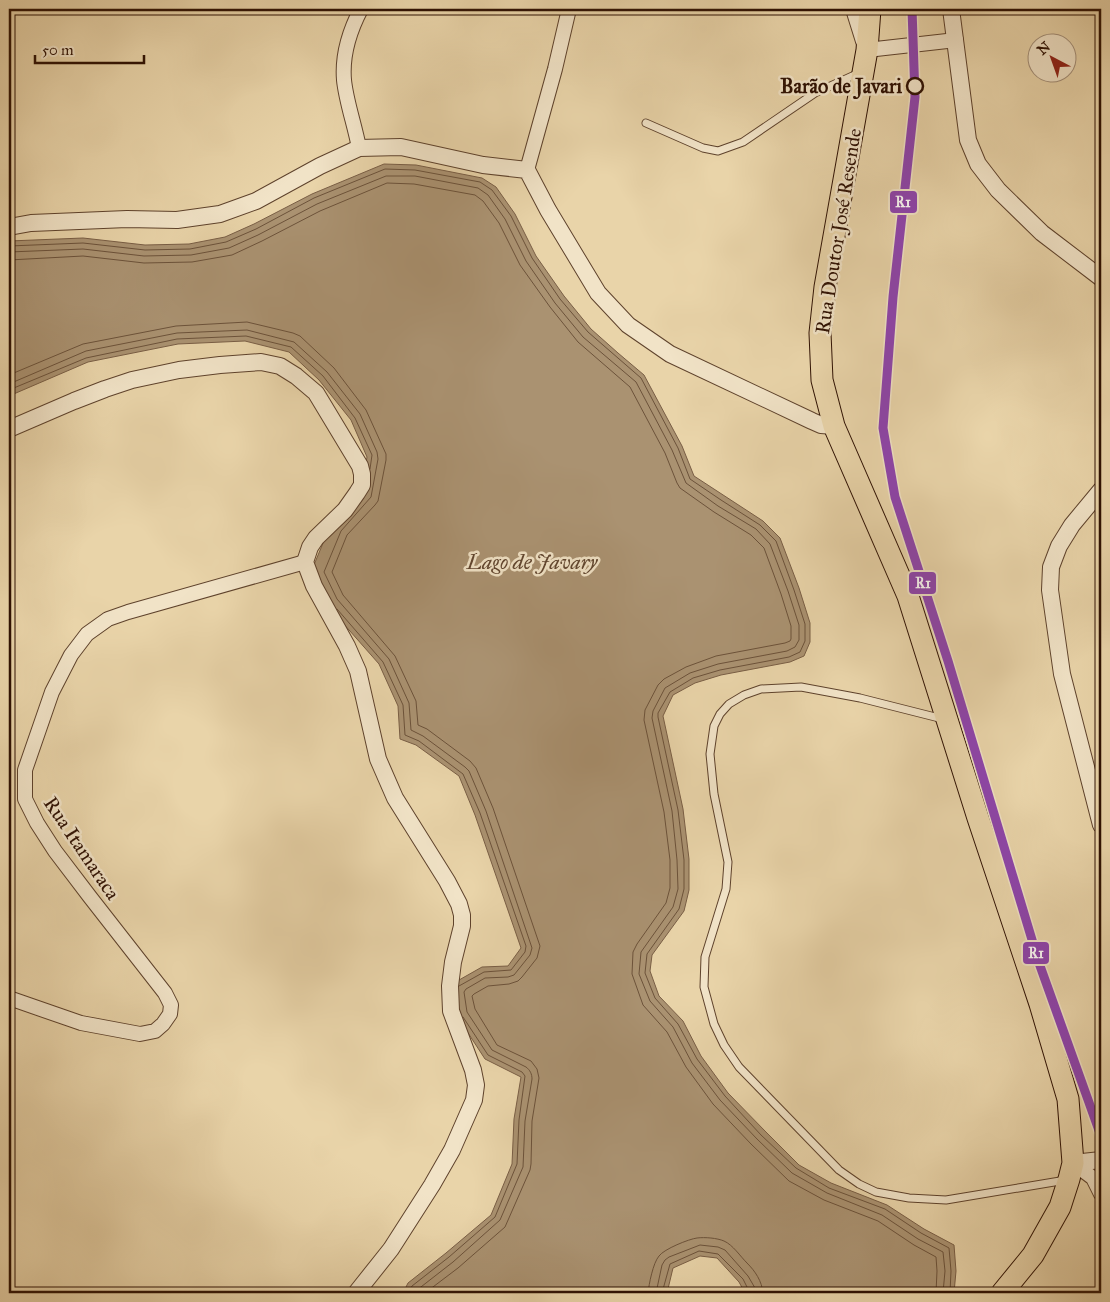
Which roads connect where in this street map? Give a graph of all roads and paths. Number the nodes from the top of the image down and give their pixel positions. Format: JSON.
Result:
{"nodes":[{"id":1,"x":361,"y":9,"type":"edge"},
{"id":2,"x":569,"y":9,"type":"edge"},
{"id":3,"x":854,"y":9,"type":"edge"},
{"id":4,"x":870,"y":9,"type":"edge"},
{"id":5,"x":952,"y":9,"type":"edge"},
{"id":6,"x":956,"y":40,"type":"junction"},
{"id":7,"x":867,"y":50,"type":"junction"},
{"id":8,"x":863,"y":72,"type":"junction"},
{"id":9,"x":646,"y":123,"type":"dead end"},
{"id":10,"x":359,"y":148,"type":"junction"},
{"id":11,"x":527,"y":170,"type":"junction"},
{"id":12,"x":9,"y":227,"type":"edge"},
{"id":13,"x":1101,"y":278,"type":"edge"},
{"id":14,"x":834,"y":426,"type":"junction"},
{"id":15,"x":9,"y":429,"type":"edge"},
{"id":16,"x":1101,"y":490,"type":"edge"},
{"id":17,"x":305,"y":562,"type":"junction"},
{"id":18,"x":947,"y":720,"type":"junction"},
{"id":19,"x":1101,"y":825,"type":"edge"},
{"id":20,"x":9,"y":998,"type":"edge"},
{"id":21,"x":1101,"y":1160,"type":"edge"},
{"id":22,"x":1071,"y":1171,"type":"junction"},
{"id":23,"x":1101,"y":1194,"type":"edge"},
{"id":24,"x":356,"y":1293,"type":"edge"},
{"id":25,"x":1002,"y":1293,"type":"edge"}],
"edges":[{"from":1,"to":10,"type":"street"},
{"from":2,"to":11,"type":"street"},
{"from":3,"to":7,"type":"street"},
{"from":4,"to":7,"type":"main road","name":"Rua Doutor José Resende"},
{"from":5,"to":6,"type":"street"},
{"from":6,"to":7,"type":"street"},
{"from":6,"to":13,"type":"street"},
{"from":7,"to":8,"type":"main road","name":"Rua Doutor José Resende"},
{"from":8,"to":9,"type":"lane"},
{"from":8,"to":14,"type":"main road","name":"Rua Doutor José Resende"},
{"from":10,"to":11,"type":"street"},
{"from":10,"to":12,"type":"street"},
{"from":11,"to":14,"type":"street"},
{"from":14,"to":18,"type":"main road","name":"Rua Doutor José Resende"},
{"from":15,"to":17,"type":"street"},
{"from":16,"to":19,"type":"street"},
{"from":17,"to":20,"type":"street","name":"Rua Itamaraca"},
{"from":17,"to":24,"type":"street"},
{"from":18,"to":22,"type":"main road","name":"Rua Doutor José Resende"},
{"from":18,"to":22,"type":"lane"},
{"from":21,"to":22,"type":"street"},
{"from":22,"to":23,"type":"street"},
{"from":22,"to":25,"type":"main road","name":"Rua Doutor José Resende"}]}
